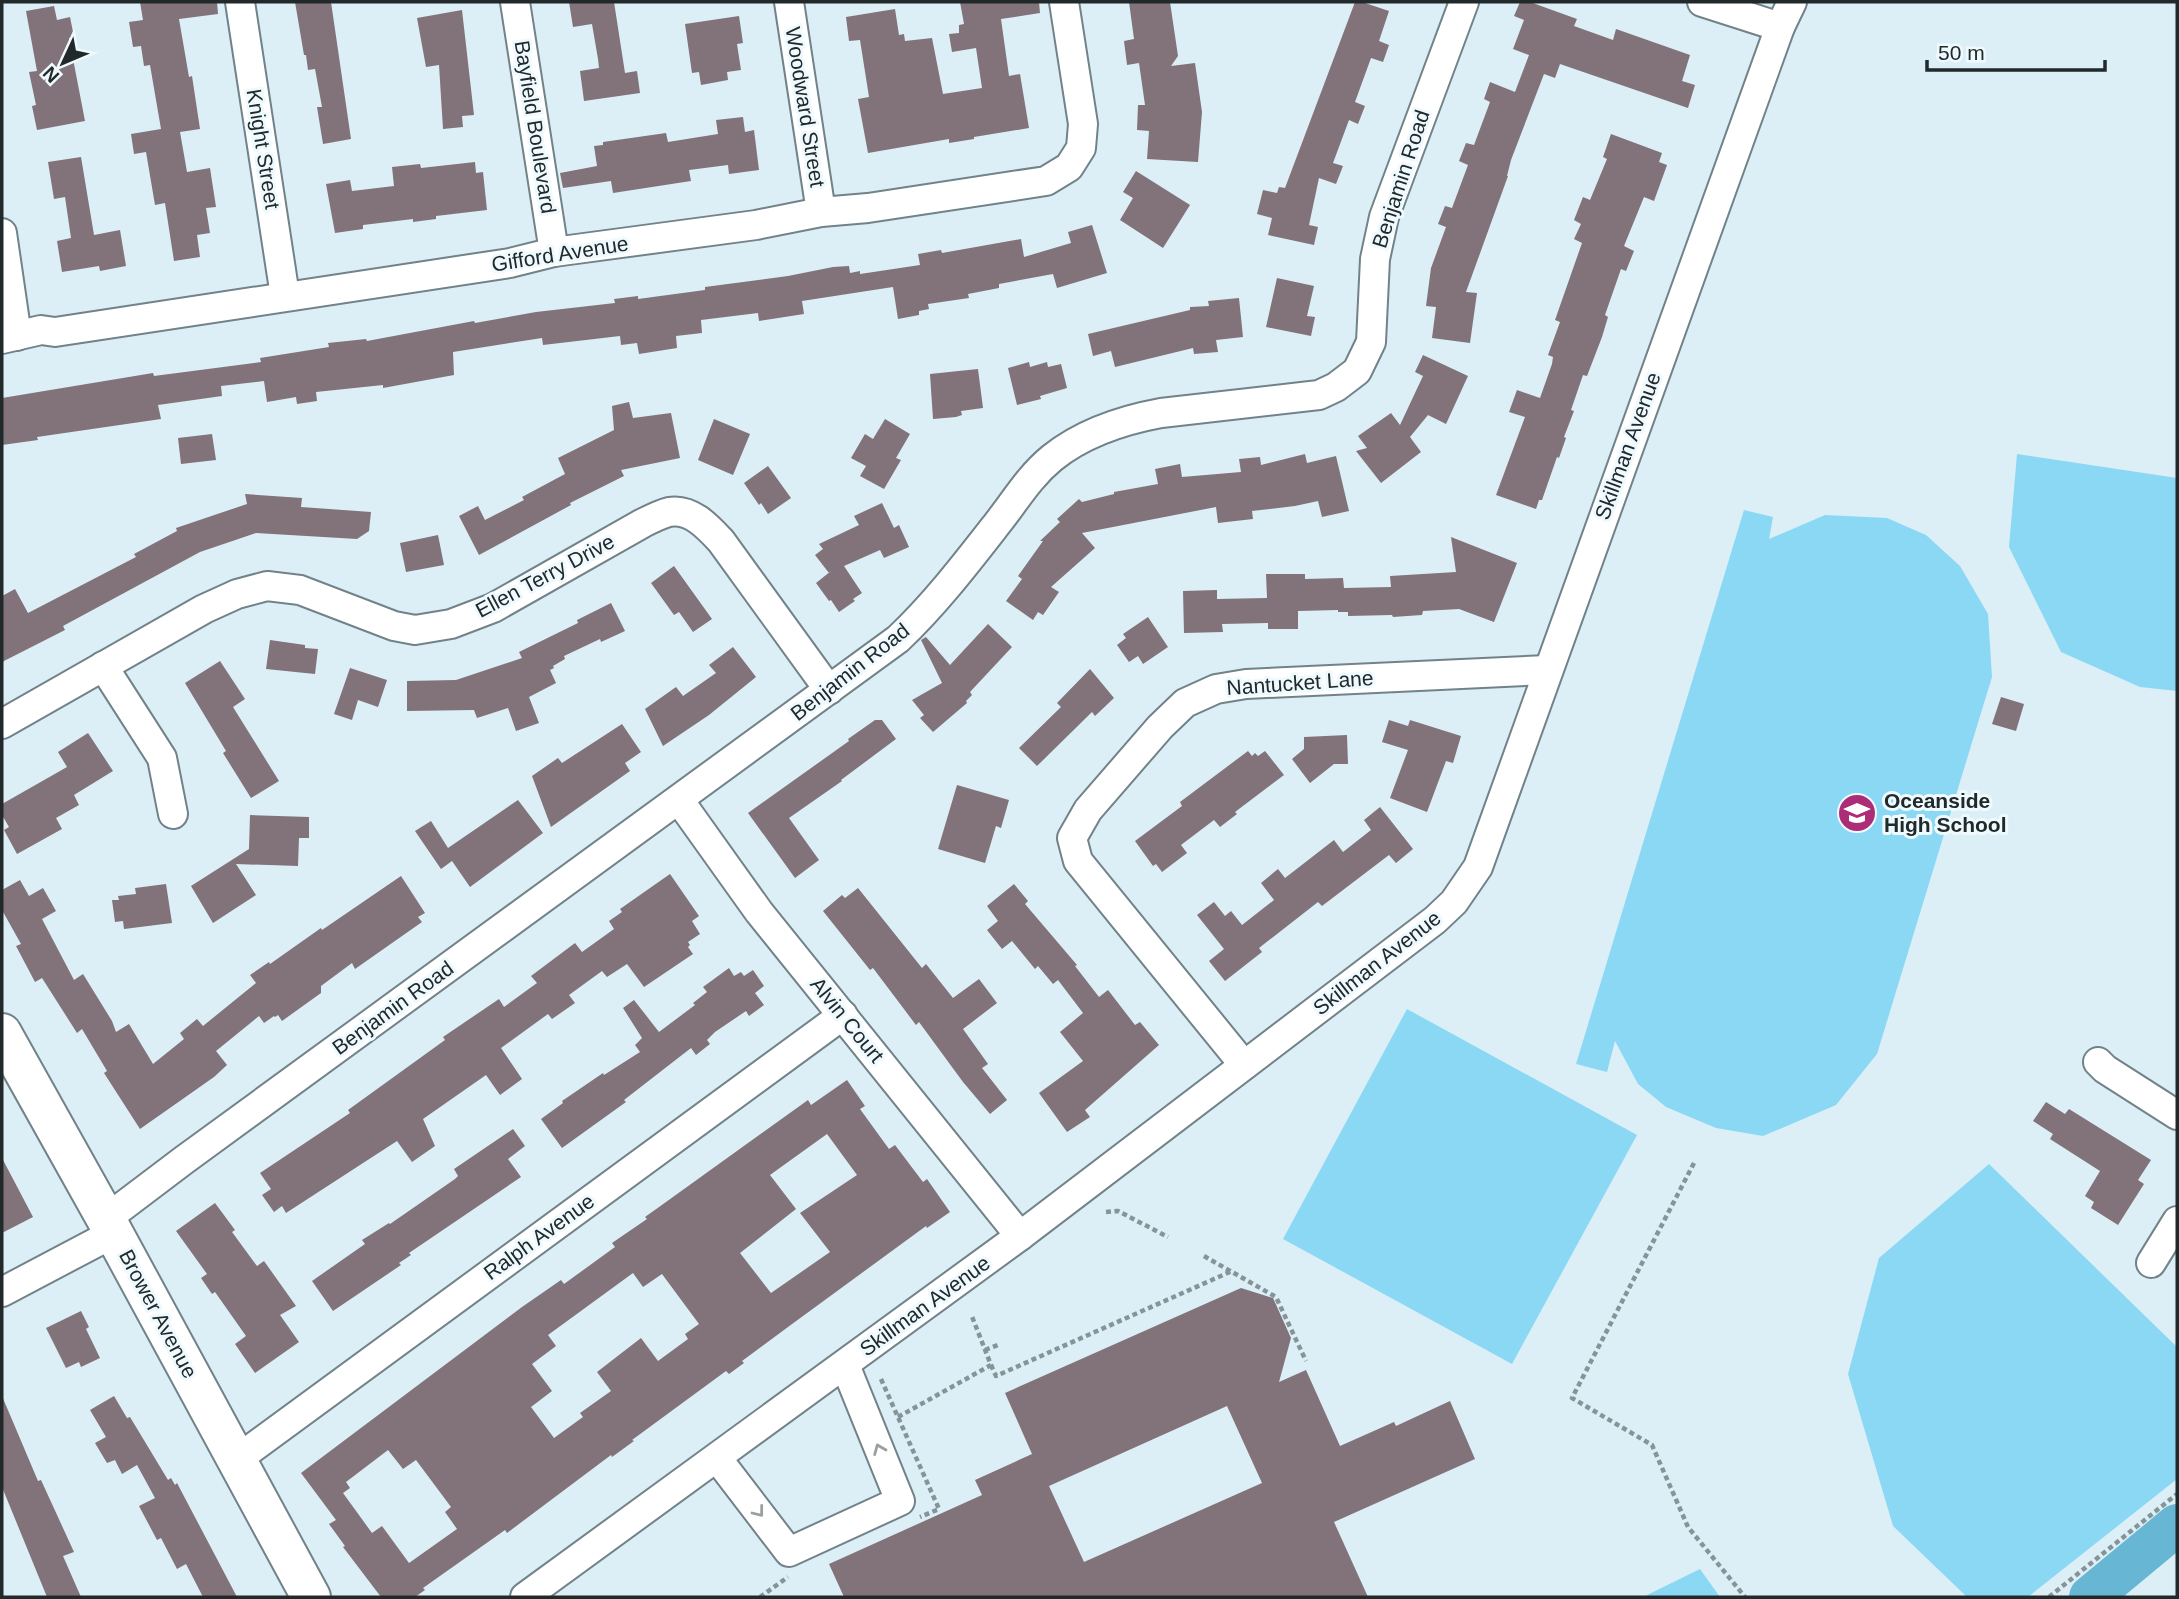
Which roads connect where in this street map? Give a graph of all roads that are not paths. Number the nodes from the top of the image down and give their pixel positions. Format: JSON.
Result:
{"nodes":[{"id":1,"x":240,"y":2,"type":"edge"},
{"id":2,"x":515,"y":2,"type":"edge"},
{"id":3,"x":789,"y":2,"type":"edge"},
{"id":4,"x":1064,"y":2,"type":"edge"},
{"id":5,"x":1464,"y":2,"type":"edge"},
{"id":6,"x":1702,"y":2,"type":"edge"},
{"id":7,"x":1792,"y":2,"type":"edge"},
{"id":8,"x":1780,"y":27,"type":"junction"},
{"id":9,"x":821,"y":212,"type":"junction"},
{"id":10,"x":2,"y":233,"type":"edge"},
{"id":11,"x":554,"y":252,"type":"junction"},
{"id":12,"x":285,"y":296,"type":"junction"},
{"id":13,"x":9,"y":337,"type":"edge"},
{"id":14,"x":103,"y":666,"type":"junction"},
{"id":15,"x":1548,"y":670,"type":"junction"},
{"id":16,"x":829,"y":690,"type":"junction"},
{"id":17,"x":2,"y":724,"type":"edge"},
{"id":18,"x":678,"y":800,"type":"junction"},
{"id":19,"x":173,"y":814,"type":"dead end"},
{"id":20,"x":843,"y":1015,"type":"junction"},
{"id":21,"x":2,"y":1033,"type":"edge"},
{"id":22,"x":2098,"y":1062,"type":"dead end"},
{"id":23,"x":1244,"y":1065,"type":"junction"},
{"id":24,"x":2177,"y":1115,"type":"edge"},
{"id":25,"x":2177,"y":1221,"type":"edge"},
{"id":26,"x":110,"y":1226,"type":"junction"},
{"id":27,"x":1020,"y":1236,"type":"junction"},
{"id":28,"x":2151,"y":1263,"type":"dead end"},
{"id":29,"x":2,"y":1292,"type":"edge"},
{"id":30,"x":845,"y":1365,"type":"junction"},
{"id":31,"x":717,"y":1458,"type":"junction"},
{"id":32,"x":236,"y":1460,"type":"junction"},
{"id":33,"x":311,"y":1597,"type":"edge"},
{"id":34,"x":525,"y":1597,"type":"edge"}],
"edges":[{"from":1,"to":12,"type":"street","name":"Knight Street"},
{"from":2,"to":11,"type":"street","name":"Bayfield Boulevard"},
{"from":3,"to":9,"type":"street","name":"Woodward Street"},
{"from":4,"to":9,"type":"street","name":"Gifford Avenue"},
{"from":5,"to":16,"type":"street","name":"Benjamin Road"},
{"from":6,"to":8,"type":"street"},
{"from":7,"to":8,"type":"street","name":"Skillman Avenue"},
{"from":8,"to":15,"type":"street","name":"Skillman Avenue"},
{"from":9,"to":11,"type":"street","name":"Gifford Avenue"},
{"from":10,"to":13,"type":"street"},
{"from":11,"to":12,"type":"street","name":"Gifford Avenue"},
{"from":12,"to":13,"type":"street","name":"Gifford Avenue"},
{"from":14,"to":16,"type":"street","name":"Ellen Terry Drive"},
{"from":14,"to":17,"type":"street","name":"Ellen Terry Drive"},
{"from":14,"to":19,"type":"street"},
{"from":15,"to":23,"type":"street","name":"Skillman Avenue"},
{"from":15,"to":23,"type":"street","name":"Nantucket Lane"},
{"from":16,"to":18,"type":"street","name":"Benjamin Road"},
{"from":18,"to":20,"type":"street","name":"Alvin Court"},
{"from":18,"to":26,"type":"street","name":"Benjamin Road"},
{"from":20,"to":27,"type":"street","name":"Alvin Court"},
{"from":20,"to":32,"type":"street","name":"Ralph Avenue"},
{"from":21,"to":26,"type":"main road","name":"Brower Avenue"},
{"from":22,"to":24,"type":"street"},
{"from":23,"to":27,"type":"street","name":"Skillman Avenue"},
{"from":25,"to":28,"type":"street"},
{"from":26,"to":29,"type":"street","name":"Benjamin Road"},
{"from":26,"to":32,"type":"main road","name":"Brower Avenue"},
{"from":27,"to":30,"type":"street","name":"Skillman Avenue"},
{"from":30,"to":31,"type":"street","name":"Skillman Avenue"},
{"from":31,"to":30,"type":"street","one_way":true},
{"from":31,"to":34,"type":"street","name":"Skillman Avenue"},
{"from":32,"to":33,"type":"main road","name":"Brower Avenue"}]}
